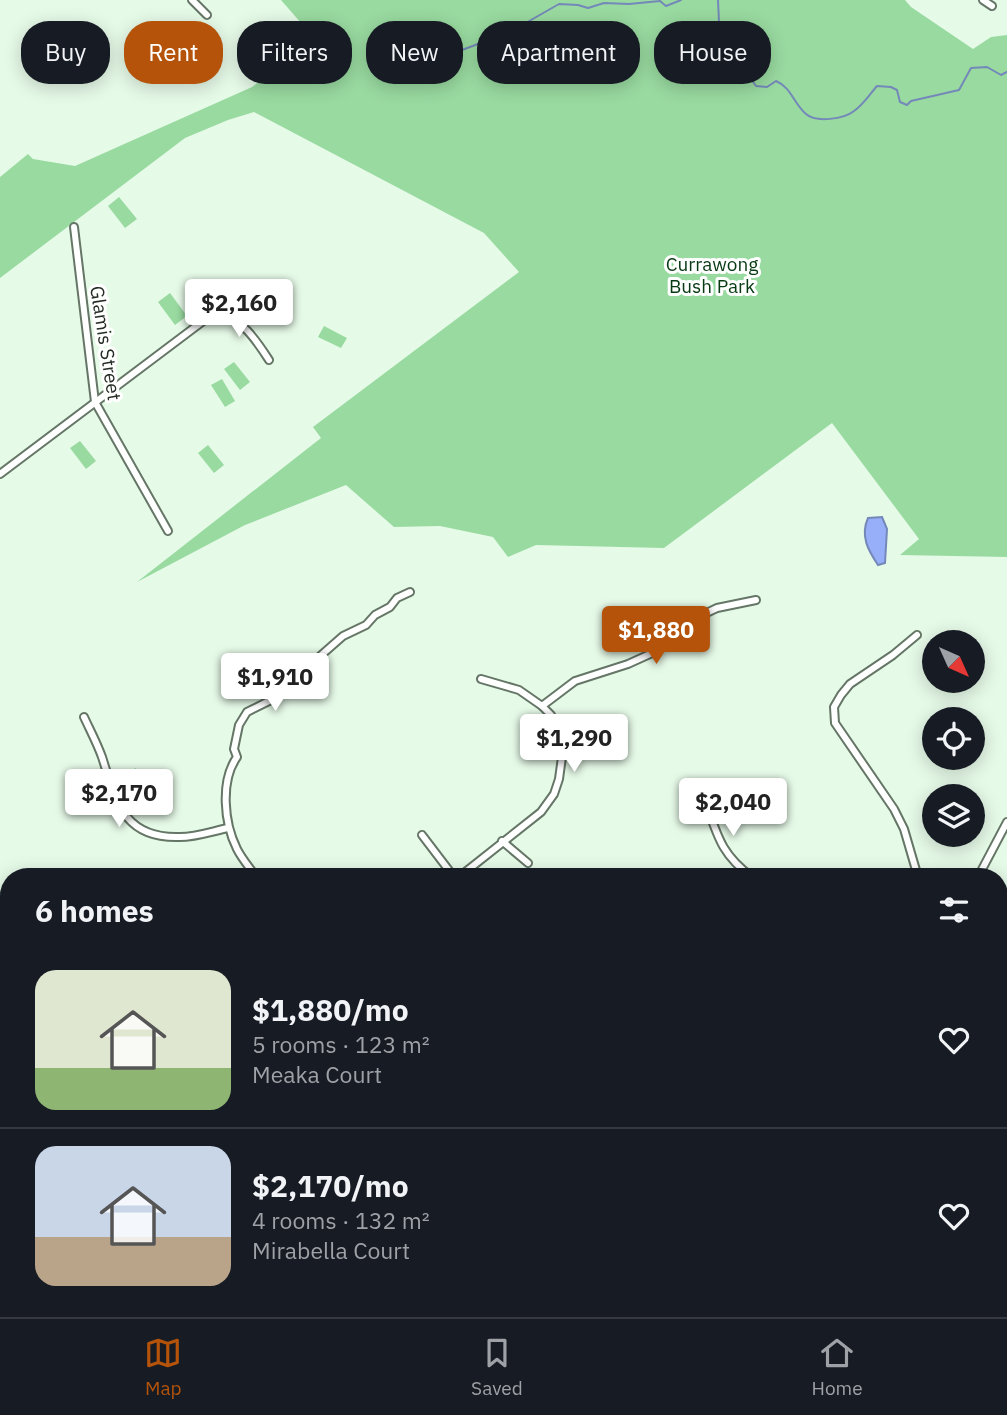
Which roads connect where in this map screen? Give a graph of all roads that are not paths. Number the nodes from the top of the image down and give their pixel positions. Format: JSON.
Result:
{"nodes":[{"id":1,"x":192,"y":0,"type":"edge"},
{"id":2,"x":984,"y":0,"type":"edge"},
{"id":3,"x":992,"y":6,"type":"dead end"},
{"id":4,"x":207,"y":15,"type":"dead end"},
{"id":5,"x":74,"y":227,"type":"dead end"},
{"id":6,"x":251,"y":285,"type":"dead end"},
{"id":7,"x":219,"y":309,"type":"junction"},
{"id":8,"x":269,"y":360,"type":"dead end"},
{"id":9,"x":95,"y":402,"type":"junction"},
{"id":10,"x":0,"y":474,"type":"edge"},
{"id":11,"x":168,"y":531,"type":"dead end"},
{"id":12,"x":410,"y":592,"type":"dead end"},
{"id":13,"x":756,"y":600,"type":"dead end"},
{"id":14,"x":917,"y":635,"type":"dead end"},
{"id":15,"x":481,"y":679,"type":"dead end"},
{"id":16,"x":542,"y":706,"type":"junction"},
{"id":17,"x":84,"y":717,"type":"dead end"},
{"id":18,"x":707,"y":806,"type":"dead end"},
{"id":19,"x":1007,"y":822,"type":"edge"},
{"id":20,"x":228,"y":828,"type":"junction"},
{"id":21,"x":422,"y":835,"type":"dead end"},
{"id":22,"x":502,"y":841,"type":"junction"},
{"id":23,"x":528,"y":863,"type":"dead end"},
{"id":24,"x":250,"y":868,"type":"edge"},
{"id":25,"x":449,"y":868,"type":"edge"},
{"id":26,"x":468,"y":868,"type":"edge"},
{"id":27,"x":740,"y":868,"type":"edge"},
{"id":28,"x":915,"y":868,"type":"edge"},
{"id":29,"x":983,"y":868,"type":"edge"}],
"edges":[{"from":1,"to":4,"type":"street"},
{"from":2,"to":3,"type":"street"},
{"from":5,"to":9,"type":"street","name":"Glamis Street"},
{"from":6,"to":7,"type":"street"},
{"from":7,"to":8,"type":"street"},
{"from":7,"to":9,"type":"street"},
{"from":9,"to":10,"type":"street"},
{"from":9,"to":11,"type":"street","name":"Glamis Street"},
{"from":12,"to":20,"type":"street"},
{"from":13,"to":16,"type":"street"},
{"from":14,"to":28,"type":"street"},
{"from":15,"to":16,"type":"street"},
{"from":16,"to":22,"type":"street"},
{"from":17,"to":20,"type":"street"},
{"from":18,"to":27,"type":"street"},
{"from":19,"to":29,"type":"street"},
{"from":20,"to":24,"type":"street"},
{"from":21,"to":25,"type":"street"},
{"from":22,"to":23,"type":"street"},
{"from":22,"to":26,"type":"street"}]}
